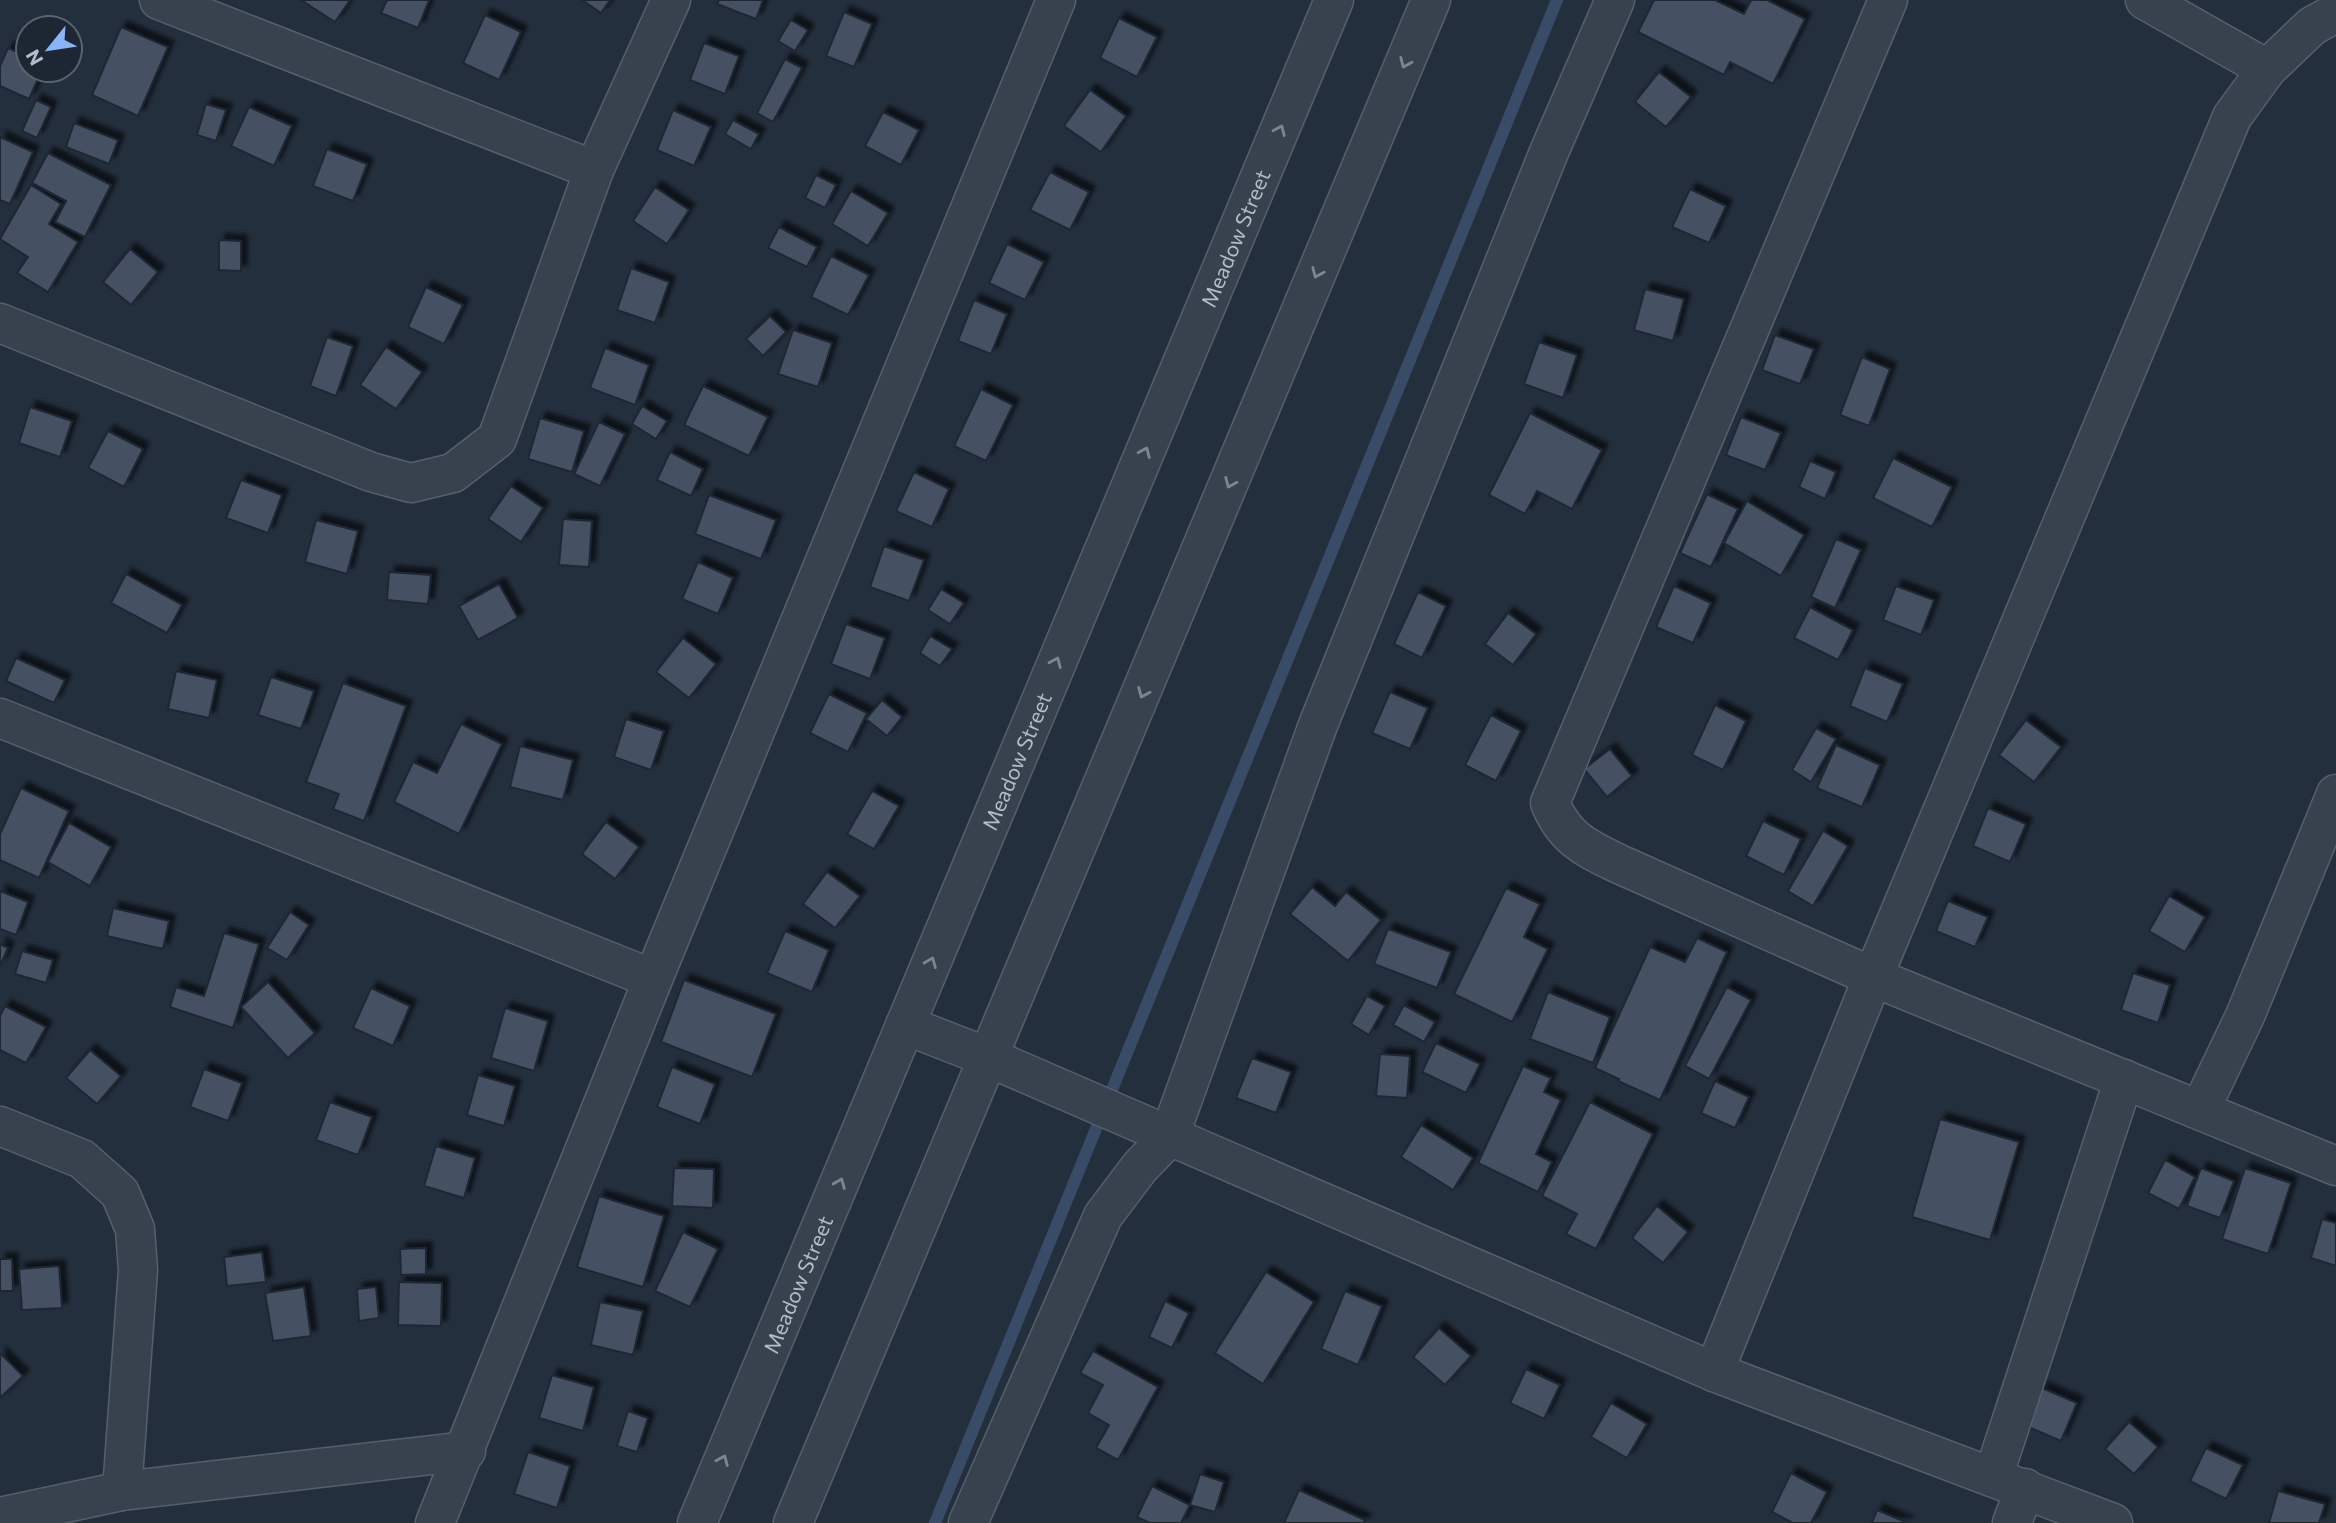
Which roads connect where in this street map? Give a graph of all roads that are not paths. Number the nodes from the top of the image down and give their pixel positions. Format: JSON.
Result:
{"nodes":[{"id":1,"x":159,"y":0,"type":"edge"},
{"id":2,"x":671,"y":0,"type":"edge"},
{"id":3,"x":1056,"y":0,"type":"edge"},
{"id":4,"x":1335,"y":0,"type":"edge"},
{"id":5,"x":1431,"y":0,"type":"edge"},
{"id":6,"x":1615,"y":0,"type":"edge"},
{"id":7,"x":1888,"y":0,"type":"edge"},
{"id":8,"x":2145,"y":0,"type":"edge"},
{"id":9,"x":2336,"y":13,"type":"edge"},
{"id":10,"x":2266,"y":69,"type":"junction"},
{"id":11,"x":594,"y":170,"type":"junction"},
{"id":12,"x":0,"y":323,"type":"edge"},
{"id":13,"x":0,"y":718,"type":"edge"},
{"id":14,"x":2336,"y":793,"type":"edge"},
{"id":15,"x":1873,"y":977,"type":"junction"},
{"id":16,"x":653,"y":979,"type":"junction"},
{"id":17,"x":905,"y":1025,"type":"junction"},
{"id":18,"x":990,"y":1058,"type":"junction"},
{"id":19,"x":2124,"y":1079,"type":"junction"},
{"id":20,"x":2200,"y":1110,"type":"junction"},
{"id":21,"x":0,"y":1126,"type":"edge"},
{"id":22,"x":1158,"y":1132,"type":"junction"},
{"id":23,"x":2336,"y":1166,"type":"edge"},
{"id":24,"x":1714,"y":1372,"type":"junction"},
{"id":25,"x":466,"y":1451,"type":"junction"},
{"id":26,"x":122,"y":1491,"type":"junction"},
{"id":27,"x":2010,"y":1496,"type":"edge"},
{"id":28,"x":0,"y":1517,"type":"edge"},
{"id":29,"x":435,"y":1523,"type":"edge"},
{"id":30,"x":697,"y":1523,"type":"edge"},
{"id":31,"x":793,"y":1523,"type":"edge"},
{"id":32,"x":968,"y":1523,"type":"edge"},
{"id":33,"x":2113,"y":1523,"type":"edge"}],
"edges":[{"from":1,"to":11,"type":"street"},
{"from":2,"to":11,"type":"street"},
{"from":3,"to":16,"type":"street"},
{"from":17,"to":4,"type":"street","name":"Meadow Street","one_way":true},
{"from":5,"to":18,"type":"street","one_way":true},
{"from":6,"to":22,"type":"street"},
{"from":7,"to":15,"type":"street"},
{"from":8,"to":10,"type":"street"},
{"from":9,"to":10,"type":"street"},
{"from":10,"to":15,"type":"street"},
{"from":11,"to":12,"type":"street"},
{"from":13,"to":16,"type":"street"},
{"from":14,"to":20,"type":"street"},
{"from":15,"to":19,"type":"street"},
{"from":15,"to":24,"type":"street"},
{"from":16,"to":25,"type":"street"},
{"from":17,"to":18,"type":"street"},
{"from":30,"to":17,"type":"street","name":"Meadow Street","one_way":true},
{"from":18,"to":22,"type":"street"},
{"from":18,"to":31,"type":"street"},
{"from":19,"to":20,"type":"street"},
{"from":19,"to":27,"type":"street"},
{"from":20,"to":23,"type":"street"},
{"from":21,"to":26,"type":"street"},
{"from":22,"to":24,"type":"street"},
{"from":22,"to":32,"type":"street"},
{"from":24,"to":27,"type":"street"},
{"from":25,"to":26,"type":"street"},
{"from":25,"to":29,"type":"street"},
{"from":26,"to":28,"type":"street"},
{"from":27,"to":33,"type":"street"}]}
